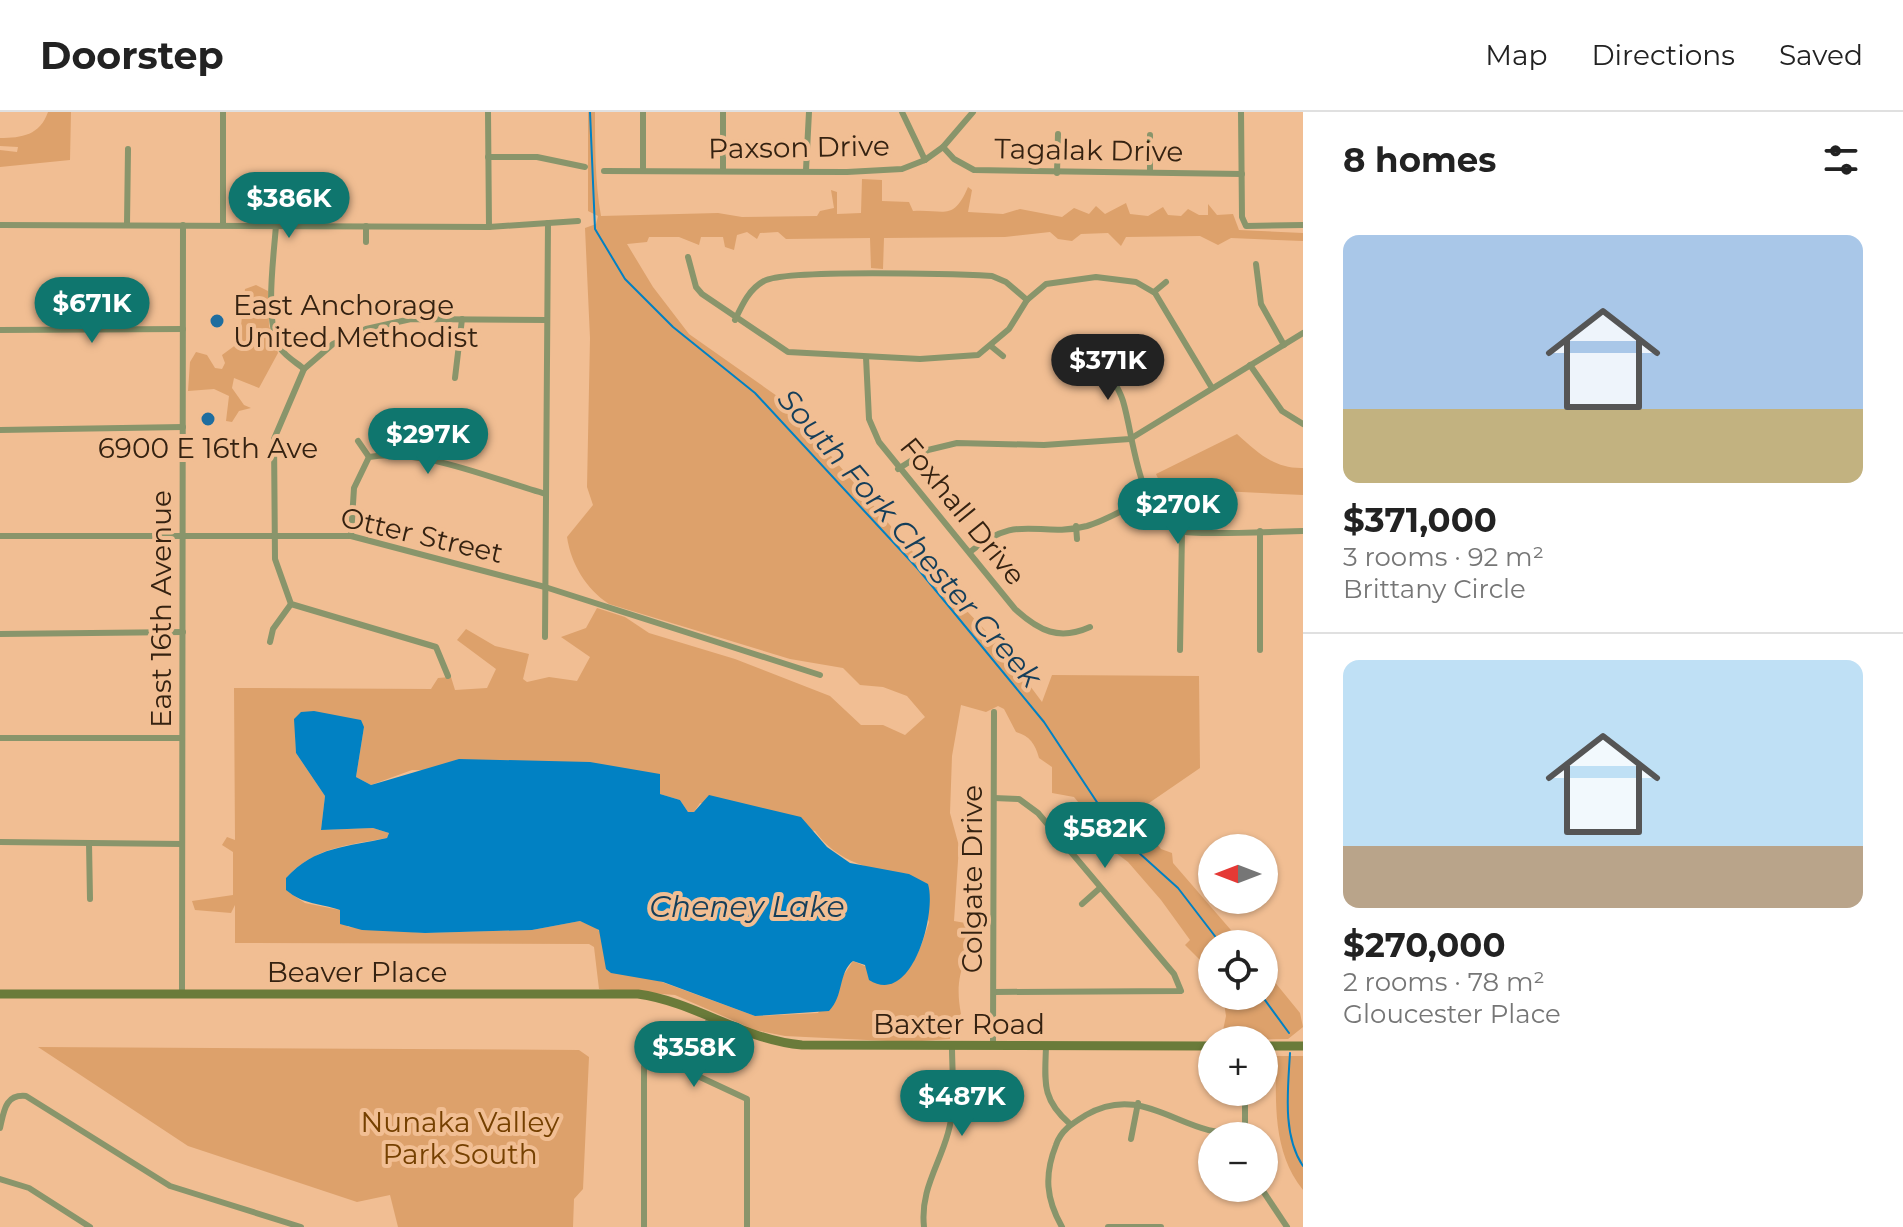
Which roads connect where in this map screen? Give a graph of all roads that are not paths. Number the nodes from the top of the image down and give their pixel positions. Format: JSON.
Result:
{"nodes":[{"id":1,"x":223,"y":112,"type":"edge"},
{"id":2,"x":488,"y":112,"type":"edge"},
{"id":3,"x":643,"y":112,"type":"edge"},
{"id":4,"x":723,"y":112,"type":"edge"},
{"id":5,"x":809,"y":112,"type":"edge"},
{"id":6,"x":902,"y":112,"type":"edge"},
{"id":7,"x":973,"y":112,"type":"edge"},
{"id":8,"x":1241,"y":112,"type":"edge"},
{"id":9,"x":1058,"y":134,"type":"dead end"},
{"id":10,"x":1150,"y":135,"type":"dead end"},
{"id":11,"x":943,"y":147,"type":"junction"},
{"id":12,"x":128,"y":149,"type":"dead end"},
{"id":13,"x":488,"y":157,"type":"junction"},
{"id":14,"x":925,"y":160,"type":"junction"},
{"id":15,"x":585,"y":167,"type":"dead end"},
{"id":16,"x":723,"y":170,"type":"junction"},
{"id":17,"x":806,"y":170,"type":"junction"},
{"id":18,"x":604,"y":171,"type":"dead end"},
{"id":19,"x":643,"y":171,"type":"junction"},
{"id":20,"x":1150,"y":172,"type":"junction"},
{"id":21,"x":1057,"y":173,"type":"junction"},
{"id":22,"x":1242,"y":174,"type":"junction"},
{"id":23,"x":578,"y":221,"type":"dead end"},
{"id":24,"x":548,"y":223,"type":"junction"},
{"id":25,"x":127,"y":224,"type":"junction"},
{"id":26,"x":0,"y":225,"type":"edge"},
{"id":27,"x":183,"y":225,"type":"junction"},
{"id":28,"x":223,"y":225,"type":"junction"},
{"id":29,"x":276,"y":225,"type":"junction"},
{"id":30,"x":1303,"y":225,"type":"edge"},
{"id":31,"x":366,"y":226,"type":"junction"},
{"id":32,"x":489,"y":227,"type":"junction"},
{"id":33,"x":366,"y":242,"type":"dead end"},
{"id":34,"x":688,"y":257,"type":"dead end"},
{"id":35,"x":1256,"y":264,"type":"dead end"},
{"id":36,"x":1166,"y":282,"type":"dead end"},
{"id":37,"x":1154,"y":292,"type":"junction"},
{"id":38,"x":1027,"y":300,"type":"junction"},
{"id":39,"x":462,"y":319,"type":"junction"},
{"id":40,"x":547,"y":320,"type":"junction"},
{"id":41,"x":735,"y":320,"type":"junction"},
{"id":42,"x":183,"y":329,"type":"junction"},
{"id":43,"x":0,"y":330,"type":"edge"},
{"id":44,"x":1303,"y":333,"type":"edge"},
{"id":45,"x":1284,"y":345,"type":"junction"},
{"id":46,"x":992,"y":347,"type":"junction"},
{"id":47,"x":1003,"y":356,"type":"dead end"},
{"id":48,"x":866,"y":357,"type":"junction"},
{"id":49,"x":1097,"y":359,"type":"dead end"},
{"id":50,"x":1250,"y":365,"type":"junction"},
{"id":51,"x":304,"y":369,"type":"junction"},
{"id":52,"x":455,"y":378,"type":"dead end"},
{"id":53,"x":1212,"y":388,"type":"junction"},
{"id":54,"x":1303,"y":424,"type":"edge"},
{"id":55,"x":183,"y":427,"type":"junction"},
{"id":56,"x":0,"y":430,"type":"edge"},
{"id":57,"x":1130,"y":439,"type":"junction"},
{"id":58,"x":358,"y":441,"type":"dead end"},
{"id":59,"x":369,"y":457,"type":"junction"},
{"id":60,"x":898,"y":469,"type":"junction"},
{"id":61,"x":546,"y":494,"type":"junction"},
{"id":62,"x":1150,"y":497,"type":"junction"},
{"id":63,"x":1076,"y":526,"type":"junction"},
{"id":64,"x":1260,"y":531,"type":"junction"},
{"id":65,"x":1303,"y":531,"type":"edge"},
{"id":66,"x":1182,"y":532,"type":"junction"},
{"id":67,"x":275,"y":534,"type":"junction"},
{"id":68,"x":0,"y":536,"type":"edge"},
{"id":69,"x":183,"y":536,"type":"junction"},
{"id":70,"x":351,"y":536,"type":"junction"},
{"id":71,"x":1077,"y":539,"type":"dead end"},
{"id":72,"x":970,"y":552,"type":"junction"},
{"id":73,"x":545,"y":587,"type":"junction"},
{"id":74,"x":291,"y":604,"type":"junction"},
{"id":75,"x":1090,"y":627,"type":"dead end"},
{"id":76,"x":183,"y":632,"type":"junction"},
{"id":77,"x":0,"y":634,"type":"edge"},
{"id":78,"x":545,"y":637,"type":"dead end"},
{"id":79,"x":270,"y":642,"type":"dead end"},
{"id":80,"x":1180,"y":650,"type":"dead end"},
{"id":81,"x":1260,"y":650,"type":"dead end"},
{"id":82,"x":820,"y":675,"type":"dead end"},
{"id":83,"x":448,"y":676,"type":"dead end"},
{"id":84,"x":994,"y":712,"type":"dead end"},
{"id":85,"x":0,"y":738,"type":"edge"},
{"id":86,"x":182,"y":738,"type":"junction"},
{"id":87,"x":994,"y":798,"type":"junction"},
{"id":88,"x":0,"y":842,"type":"edge"},
{"id":89,"x":89,"y":843,"type":"junction"},
{"id":90,"x":182,"y":844,"type":"junction"},
{"id":91,"x":1100,"y":888,"type":"junction"},
{"id":92,"x":90,"y":899,"type":"dead end"},
{"id":93,"x":1082,"y":904,"type":"dead end"},
{"id":94,"x":994,"y":992,"type":"junction"},
{"id":95,"x":0,"y":994,"type":"edge"},
{"id":96,"x":182,"y":994,"type":"junction"},
{"id":97,"x":710,"y":1017,"type":"junction"},
{"id":98,"x":993,"y":1045,"type":"junction"},
{"id":99,"x":952,"y":1046,"type":"junction"},
{"id":100,"x":1046,"y":1046,"type":"junction"},
{"id":101,"x":1198,"y":1046,"type":"edge"},
{"id":102,"x":1278,"y":1046,"type":"edge"},
{"id":103,"x":1303,"y":1046,"type":"edge"},
{"id":104,"x":688,"y":1070,"type":"junction"},
{"id":105,"x":1138,"y":1103,"type":"junction"},
{"id":106,"x":1070,"y":1124,"type":"junction"},
{"id":107,"x":1198,"y":1127,"type":"edge"},
{"id":108,"x":0,"y":1128,"type":"edge"},
{"id":109,"x":1131,"y":1139,"type":"dead end"},
{"id":110,"x":0,"y":1179,"type":"edge"},
{"id":111,"x":1270,"y":1202,"type":"edge"},
{"id":112,"x":90,"y":1227,"type":"edge"},
{"id":113,"x":301,"y":1227,"type":"edge"},
{"id":114,"x":644,"y":1227,"type":"edge"},
{"id":115,"x":747,"y":1227,"type":"edge"},
{"id":116,"x":924,"y":1227,"type":"edge"},
{"id":117,"x":1062,"y":1227,"type":"edge"},
{"id":118,"x":1108,"y":1227,"type":"edge"},
{"id":119,"x":1161,"y":1227,"type":"edge"},
{"id":120,"x":1287,"y":1227,"type":"edge"}],
"edges":[{"from":1,"to":28,"type":"street"},
{"from":2,"to":13,"type":"street"},
{"from":3,"to":19,"type":"street"},
{"from":4,"to":16,"type":"street"},
{"from":5,"to":17,"type":"street"},
{"from":6,"to":14,"type":"street"},
{"from":7,"to":11,"type":"street","name":"Paxson Drive"},
{"from":8,"to":22,"type":"street"},
{"from":9,"to":21,"type":"street"},
{"from":10,"to":20,"type":"street"},
{"from":11,"to":14,"type":"street","name":"Paxson Drive"},
{"from":11,"to":21,"type":"street","name":"Tagalak Drive"},
{"from":12,"to":25,"type":"street"},
{"from":13,"to":15,"type":"street"},
{"from":13,"to":32,"type":"street"},
{"from":14,"to":17,"type":"street","name":"Paxson Drive"},
{"from":16,"to":17,"type":"street","name":"Paxson Drive"},
{"from":16,"to":19,"type":"street","name":"Paxson Drive"},
{"from":18,"to":19,"type":"street","name":"Paxson Drive"},
{"from":20,"to":21,"type":"street","name":"Tagalak Drive"},
{"from":20,"to":22,"type":"street","name":"Tagalak Drive"},
{"from":22,"to":30,"type":"street"},
{"from":23,"to":24,"type":"street"},
{"from":24,"to":32,"type":"street"},
{"from":24,"to":40,"type":"street"},
{"from":25,"to":26,"type":"street"},
{"from":25,"to":27,"type":"street"},
{"from":27,"to":28,"type":"street"},
{"from":27,"to":42,"type":"street","name":"East 16th Avenue"},
{"from":28,"to":29,"type":"street"},
{"from":29,"to":31,"type":"street"},
{"from":29,"to":51,"type":"street"},
{"from":31,"to":32,"type":"street"},
{"from":31,"to":33,"type":"street"},
{"from":34,"to":41,"type":"street"},
{"from":35,"to":45,"type":"street"},
{"from":36,"to":37,"type":"street"},
{"from":37,"to":38,"type":"street"},
{"from":37,"to":53,"type":"street"},
{"from":38,"to":41,"type":"street"},
{"from":38,"to":46,"type":"street"},
{"from":39,"to":40,"type":"street"},
{"from":39,"to":51,"type":"street"},
{"from":39,"to":52,"type":"street"},
{"from":40,"to":61,"type":"street"},
{"from":41,"to":48,"type":"street"},
{"from":42,"to":43,"type":"street"},
{"from":42,"to":55,"type":"street","name":"East 16th Avenue"},
{"from":44,"to":45,"type":"street"},
{"from":45,"to":50,"type":"street"},
{"from":46,"to":47,"type":"street"},
{"from":46,"to":48,"type":"street"},
{"from":48,"to":60,"type":"street","name":"Foxhall Drive"},
{"from":49,"to":57,"type":"street"},
{"from":50,"to":53,"type":"street"},
{"from":50,"to":54,"type":"street"},
{"from":51,"to":67,"type":"street"},
{"from":53,"to":57,"type":"street"},
{"from":55,"to":56,"type":"street"},
{"from":55,"to":69,"type":"street","name":"East 16th Avenue"},
{"from":57,"to":60,"type":"street"},
{"from":57,"to":62,"type":"street"},
{"from":58,"to":59,"type":"street"},
{"from":59,"to":61,"type":"street"},
{"from":59,"to":70,"type":"street"},
{"from":60,"to":72,"type":"street","name":"Foxhall Drive"},
{"from":61,"to":73,"type":"street"},
{"from":62,"to":63,"type":"street"},
{"from":62,"to":66,"type":"street"},
{"from":63,"to":71,"type":"street"},
{"from":63,"to":72,"type":"street"},
{"from":64,"to":65,"type":"street"},
{"from":64,"to":66,"type":"street"},
{"from":64,"to":81,"type":"street"},
{"from":66,"to":80,"type":"street"},
{"from":67,"to":69,"type":"street","name":"Otter Street"},
{"from":67,"to":70,"type":"street","name":"Otter Street"},
{"from":67,"to":74,"type":"street"},
{"from":68,"to":69,"type":"street","name":"Otter Street"},
{"from":69,"to":76,"type":"street","name":"East 16th Avenue"},
{"from":70,"to":73,"type":"street","name":"Otter Street"},
{"from":72,"to":75,"type":"street","name":"Foxhall Drive"},
{"from":73,"to":78,"type":"street"},
{"from":73,"to":82,"type":"street","name":"Otter Street"},
{"from":74,"to":79,"type":"street"},
{"from":74,"to":83,"type":"street"},
{"from":76,"to":77,"type":"street"},
{"from":76,"to":86,"type":"street","name":"East 16th Avenue"},
{"from":84,"to":87,"type":"street","name":"Colgate Drive"},
{"from":85,"to":86,"type":"street"},
{"from":86,"to":90,"type":"street","name":"East 16th Avenue"},
{"from":87,"to":91,"type":"street"},
{"from":87,"to":94,"type":"street","name":"Colgate Drive"},
{"from":88,"to":89,"type":"street"},
{"from":89,"to":90,"type":"street"},
{"from":89,"to":92,"type":"street"},
{"from":90,"to":96,"type":"street","name":"East 16th Avenue"},
{"from":91,"to":93,"type":"street"},
{"from":91,"to":94,"type":"street"},
{"from":94,"to":98,"type":"street","name":"Colgate Drive"},
{"from":95,"to":96,"type":"street","name":"Beaver Place"},
{"from":96,"to":97,"type":"street","name":"Beaver Place"},
{"from":97,"to":99,"type":"street","name":"Baxter Road"},
{"from":97,"to":104,"type":"street"},
{"from":98,"to":99,"type":"street","name":"Baxter Road"},
{"from":98,"to":100,"type":"street","name":"Baxter Road"},
{"from":99,"to":116,"type":"street"},
{"from":100,"to":101,"type":"street","name":"Baxter Road"},
{"from":100,"to":106,"type":"street"},
{"from":102,"to":103,"type":"street"},
{"from":104,"to":114,"type":"street"},
{"from":104,"to":115,"type":"street"},
{"from":105,"to":106,"type":"street"},
{"from":105,"to":107,"type":"street"},
{"from":105,"to":109,"type":"street"},
{"from":106,"to":117,"type":"street"},
{"from":108,"to":113,"type":"street"},
{"from":110,"to":112,"type":"street"},
{"from":111,"to":120,"type":"street"},
{"from":118,"to":119,"type":"street"}]}
